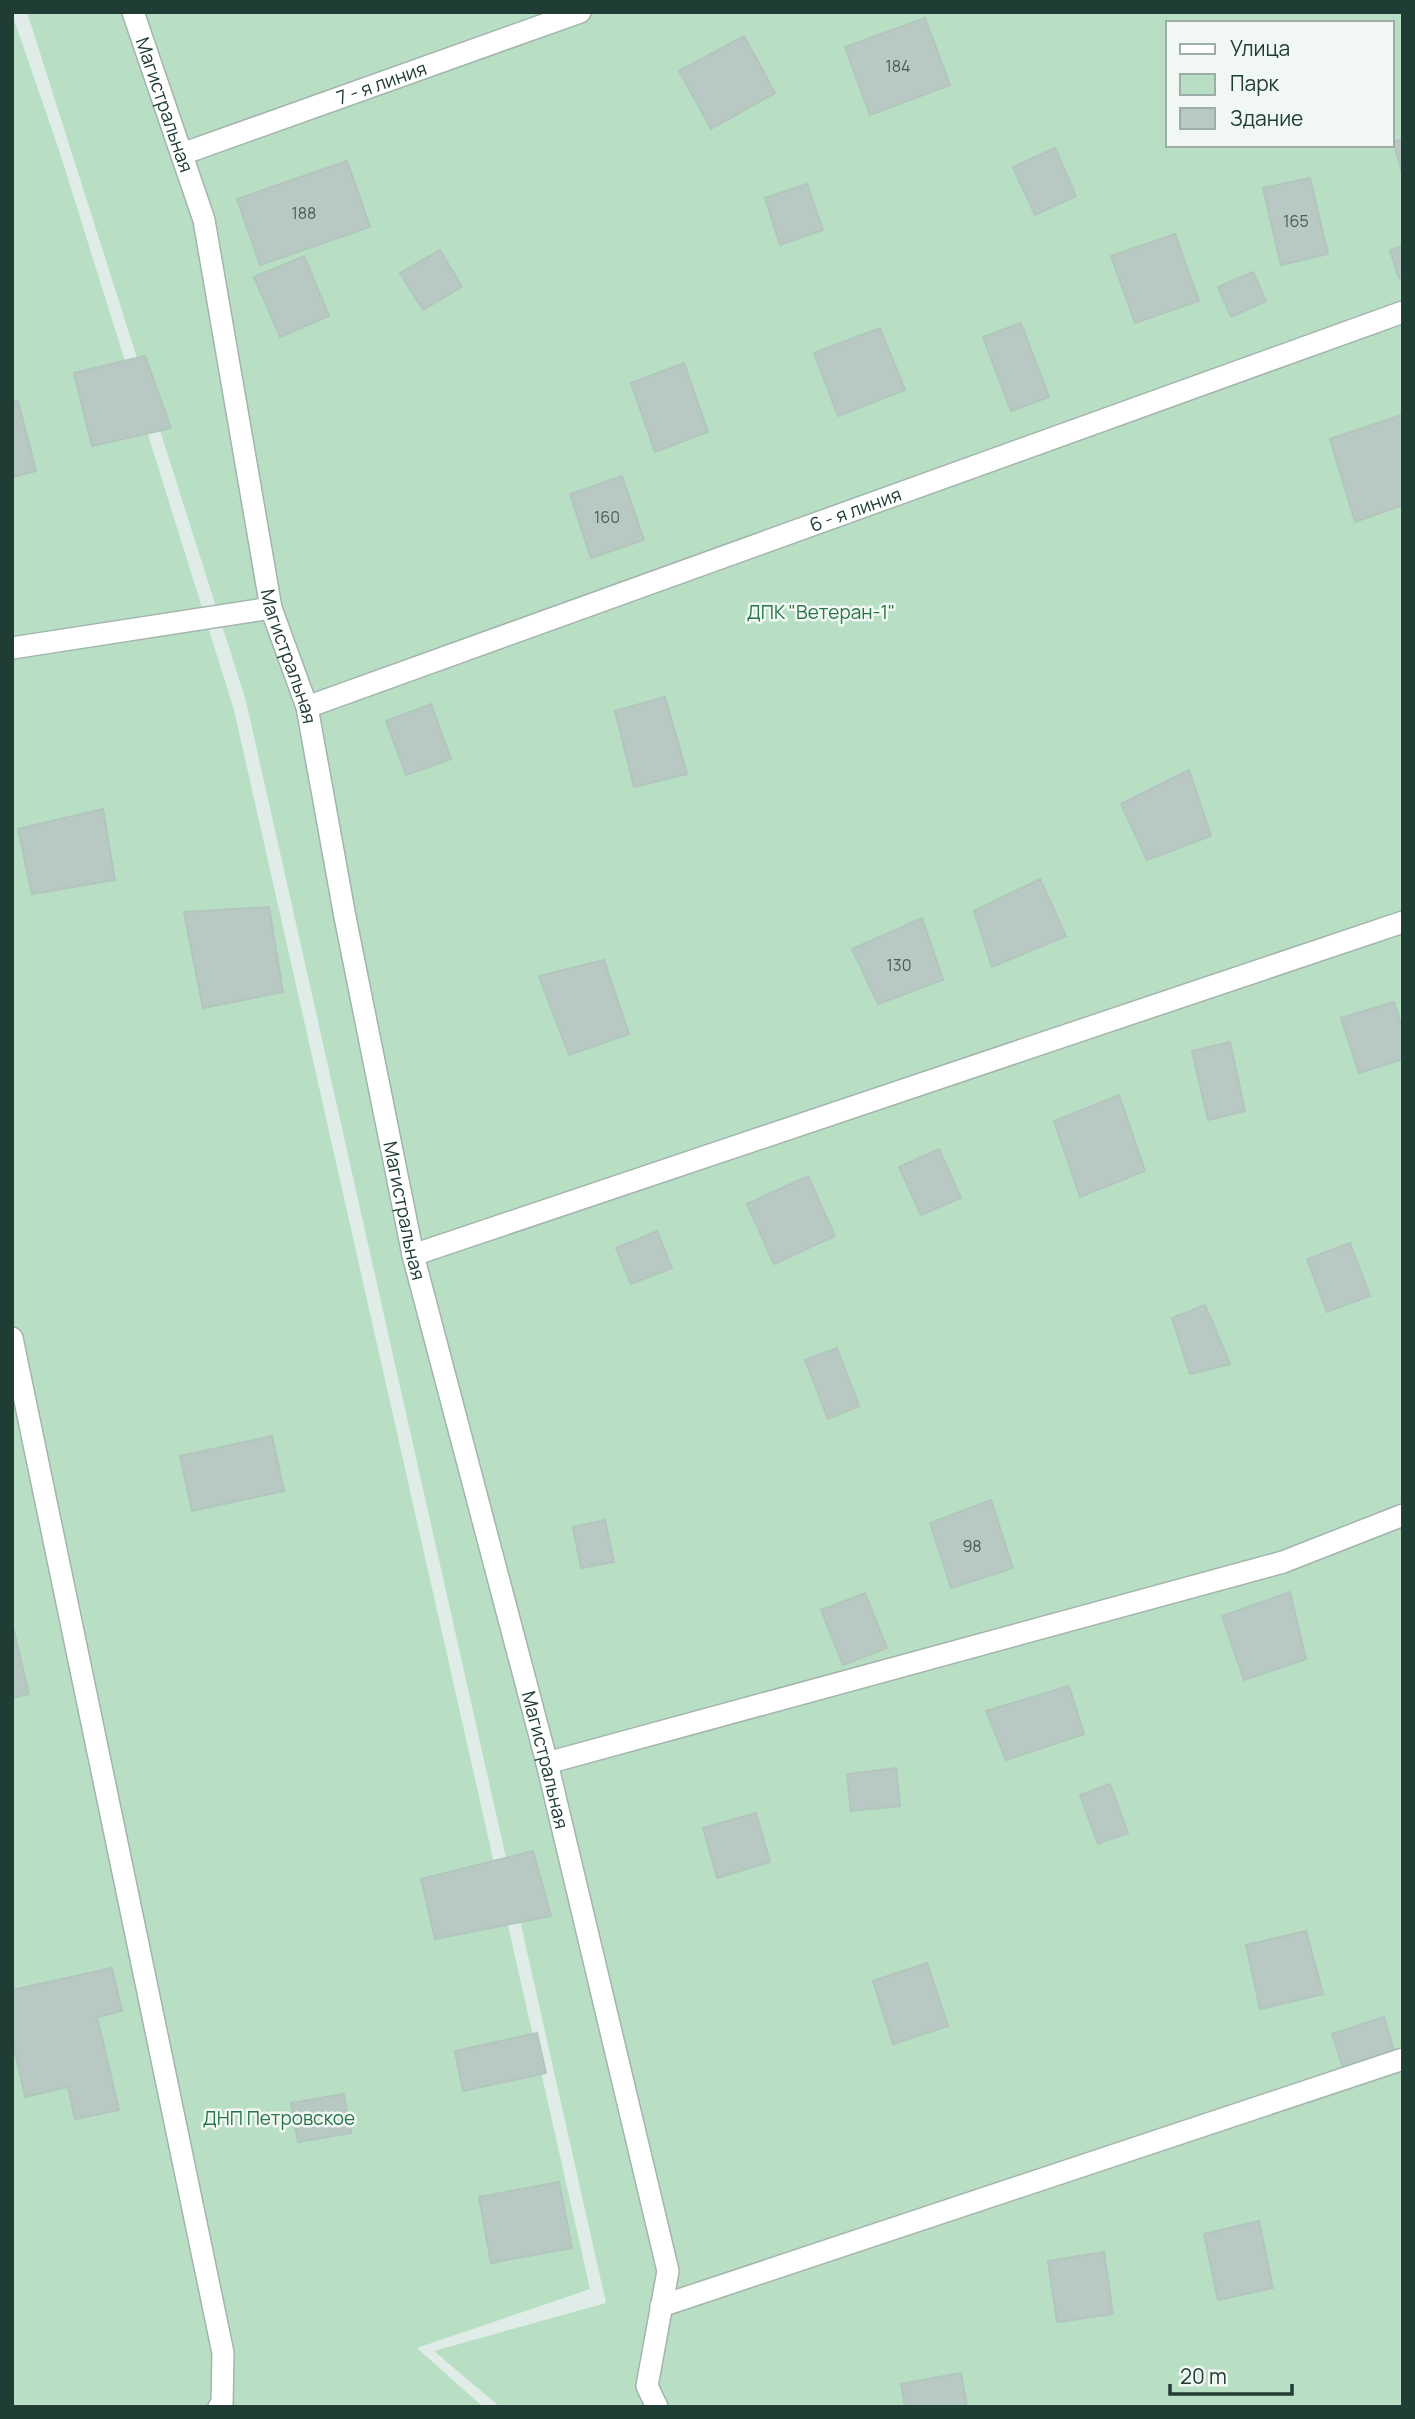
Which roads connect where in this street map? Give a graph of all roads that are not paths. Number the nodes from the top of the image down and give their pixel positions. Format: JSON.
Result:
{"nodes":[{"id":1,"x":133,"y":12,"type":"edge"},
{"id":2,"x":580,"y":12,"type":"edge"},
{"id":3,"x":182,"y":154,"type":"junction"},
{"id":4,"x":1403,"y":312,"type":"edge"},
{"id":5,"x":271,"y":608,"type":"junction"},
{"id":6,"x":12,"y":648,"type":"edge"},
{"id":7,"x":307,"y":707,"type":"junction"},
{"id":8,"x":1403,"y":922,"type":"edge"},
{"id":9,"x":413,"y":1255,"type":"junction"},
{"id":10,"x":12,"y":1338,"type":"edge"},
{"id":11,"x":1403,"y":1516,"type":"edge"},
{"id":12,"x":547,"y":1763,"type":"junction"},
{"id":13,"x":1403,"y":2059,"type":"edge"},
{"id":14,"x":661,"y":2306,"type":"junction"},
{"id":15,"x":219,"y":2407,"type":"edge"},
{"id":16,"x":657,"y":2407,"type":"edge"}],
"edges":[{"from":1,"to":3,"type":"street","name":"Магистральная"},
{"from":2,"to":3,"type":"street","name":"7 - я линия"},
{"from":3,"to":5,"type":"street","name":"Магистральная"},
{"from":4,"to":7,"type":"street","name":"6 - я линия"},
{"from":5,"to":6,"type":"street"},
{"from":5,"to":7,"type":"street","name":"Магистральная"},
{"from":7,"to":9,"type":"street","name":"Магистральная"},
{"from":8,"to":9,"type":"street"},
{"from":9,"to":12,"type":"street","name":"Магистральная"},
{"from":10,"to":15,"type":"street"},
{"from":11,"to":12,"type":"street"},
{"from":12,"to":14,"type":"street","name":"Магистральная"},
{"from":13,"to":14,"type":"street"},
{"from":14,"to":16,"type":"street","name":"Магистральная"}]}
